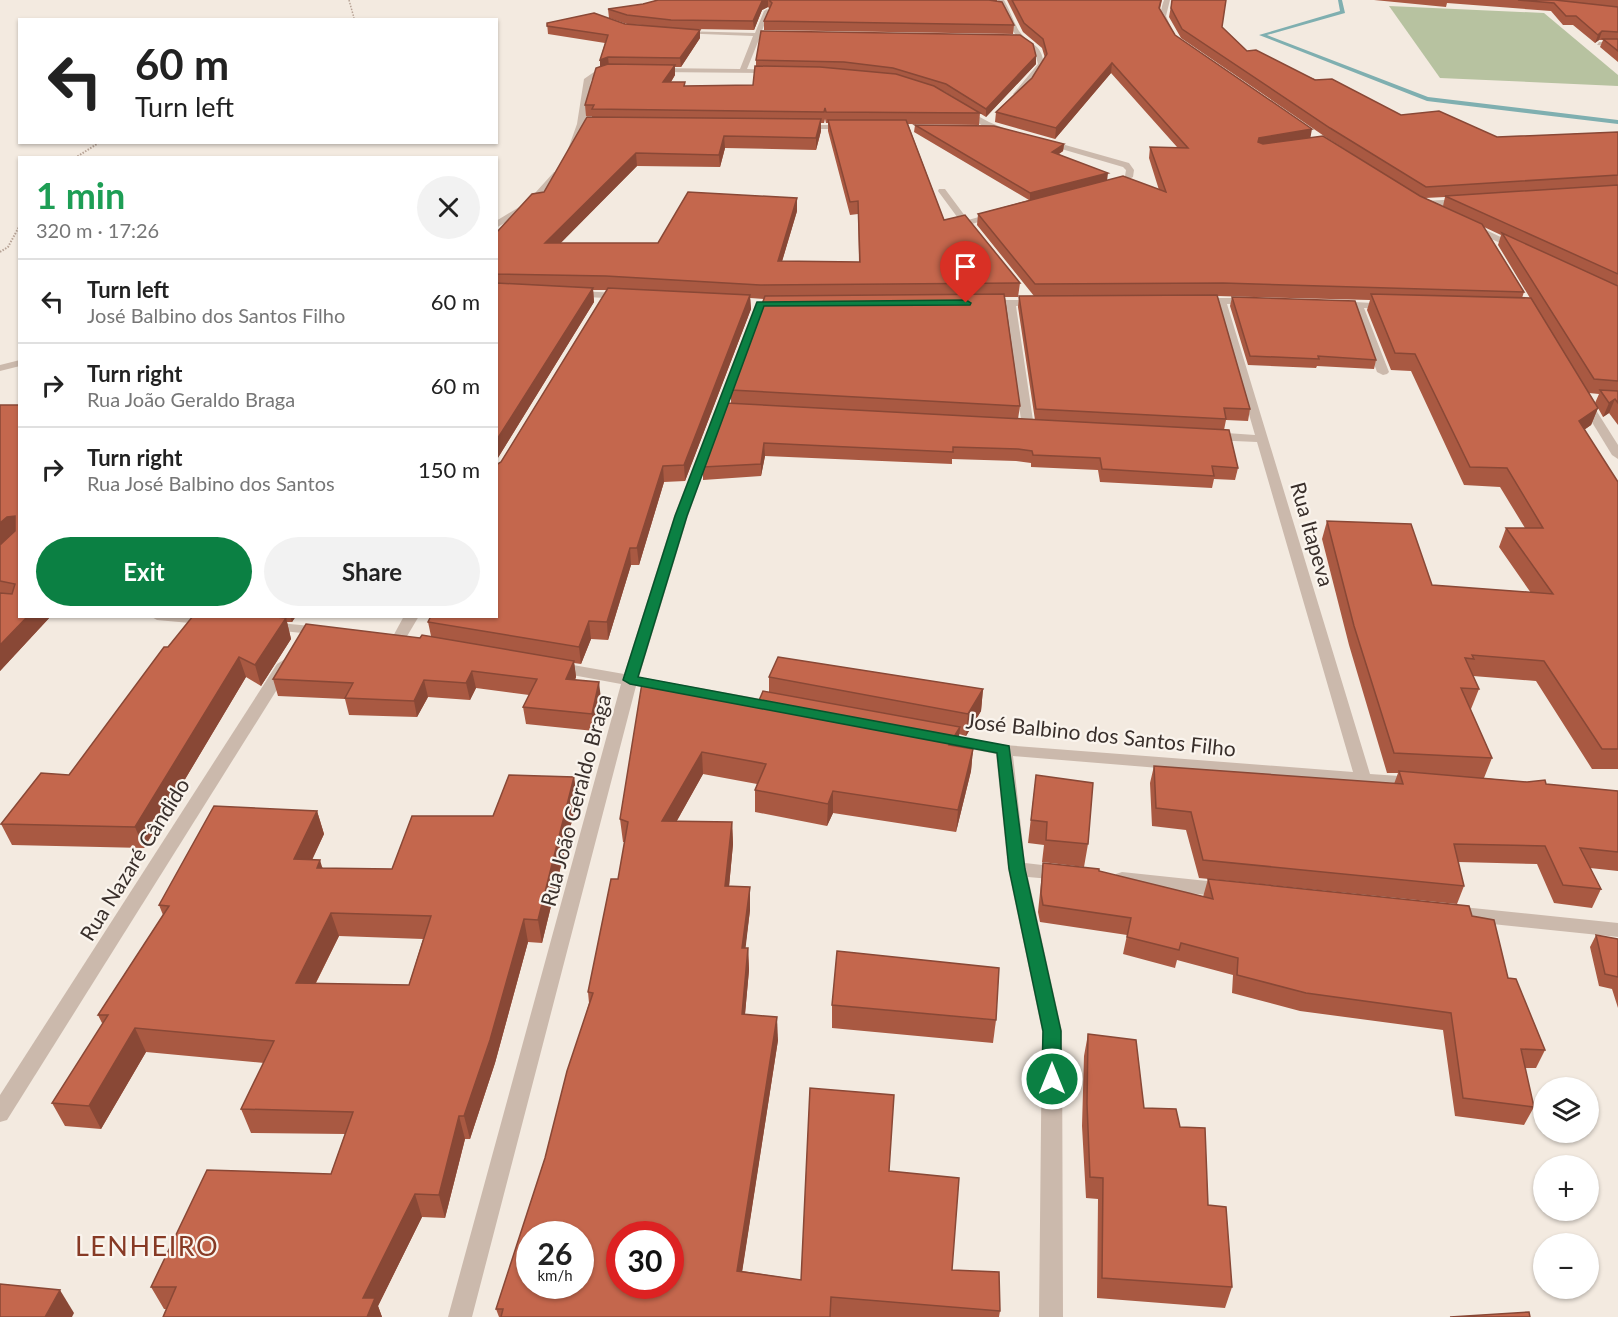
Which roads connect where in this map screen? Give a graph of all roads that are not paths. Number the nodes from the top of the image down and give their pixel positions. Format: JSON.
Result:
{"nodes":[{"id":1,"x":1001,"y":0,"type":"edge"},
{"id":2,"x":1167,"y":0,"type":"edge"},
{"id":3,"x":767,"y":11,"type":"edge"},
{"id":4,"x":671,"y":33,"type":"edge"},
{"id":5,"x":758,"y":35,"type":"junction"},
{"id":6,"x":792,"y":35,"type":"edge"},
{"id":7,"x":1011,"y":38,"type":"edge"},
{"id":8,"x":1022,"y":38,"type":"junction"},
{"id":9,"x":1177,"y":41,"type":"edge"},
{"id":10,"x":1599,"y":44,"type":"edge"},
{"id":11,"x":1618,"y":44,"type":"edge"},
{"id":12,"x":621,"y":70,"type":"edge"},
{"id":13,"x":643,"y":70,"type":"edge"},
{"id":14,"x":742,"y":72,"type":"junction"},
{"id":15,"x":787,"y":73,"type":"edge"},
{"id":16,"x":1011,"y":100,"type":"edge"},
{"id":17,"x":957,"y":105,"type":"edge"},
{"id":18,"x":994,"y":116,"type":"dead end"},
{"id":19,"x":581,"y":124,"type":"junction"},
{"id":20,"x":593,"y":124,"type":"edge"},
{"id":21,"x":986,"y":124,"type":"junction"},
{"id":22,"x":795,"y":127,"type":"edge"},
{"id":23,"x":854,"y":128,"type":"edge"},
{"id":24,"x":972,"y":129,"type":"edge"},
{"id":25,"x":996,"y":129,"type":"junction"},
{"id":26,"x":1017,"y":134,"type":"edge"},
{"id":27,"x":1038,"y":140,"type":"edge"},
{"id":28,"x":568,"y":155,"type":"edge"},
{"id":29,"x":563,"y":165,"type":"edge"},
{"id":30,"x":1103,"y":187,"type":"edge"},
{"id":31,"x":942,"y":191,"type":"dead end"},
{"id":32,"x":1412,"y":197,"type":"edge"},
{"id":33,"x":1479,"y":200,"type":"edge"},
{"id":34,"x":1422,"y":204,"type":"junction"},
{"id":35,"x":1011,"y":211,"type":"edge"},
{"id":36,"x":1442,"y":213,"type":"edge"},
{"id":37,"x":1462,"y":222,"type":"edge"},
{"id":38,"x":966,"y":223,"type":"junction"},
{"id":39,"x":498,"y":224,"type":"edge"},
{"id":40,"x":1482,"y":231,"type":"junction"},
{"id":41,"x":980,"y":241,"type":"edge"},
{"id":42,"x":1494,"y":251,"type":"edge"},
{"id":43,"x":1524,"y":251,"type":"edge"},
{"id":44,"x":562,"y":294,"type":"edge"},
{"id":45,"x":1024,"y":294,"type":"edge"},
{"id":46,"x":629,"y":296,"type":"edge"},
{"id":47,"x":1185,"y":301,"type":"edge"},
{"id":48,"x":1221,"y":301,"type":"junction"},
{"id":49,"x":1043,"y":302,"type":"edge"},
{"id":50,"x":1255,"y":302,"type":"edge"},
{"id":51,"x":760,"y":303,"type":"edge"},
{"id":52,"x":977,"y":303,"type":"edge"},
{"id":53,"x":1010,"y":303,"type":"junction"},
{"id":54,"x":1031,"y":303,"type":"junction"},
{"id":55,"x":1323,"y":304,"type":"edge"},
{"id":56,"x":1358,"y":305,"type":"junction"},
{"id":57,"x":1403,"y":306,"type":"edge"},
{"id":58,"x":18,"y":364,"type":"edge"},
{"id":59,"x":0,"y":368,"type":"edge"},
{"id":60,"x":1383,"y":372,"type":"dead end"},
{"id":61,"x":1585,"y":395,"type":"edge"},
{"id":62,"x":1028,"y":427,"type":"edge"},
{"id":63,"x":1205,"y":436,"type":"edge"},
{"id":64,"x":1263,"y":439,"type":"junction"},
{"id":65,"x":1614,"y":441,"type":"edge"},
{"id":66,"x":1618,"y":454,"type":"edge"},
{"id":67,"x":189,"y":618,"type":"edge"},
{"id":68,"x":411,"y":618,"type":"edge"},
{"id":69,"x":224,"y":622,"type":"edge"},
{"id":70,"x":248,"y":624,"type":"edge"},
{"id":71,"x":307,"y":630,"type":"junction"},
{"id":72,"x":341,"y":634,"type":"edge"},
{"id":73,"x":398,"y":640,"type":"edge"},
{"id":74,"x":537,"y":664,"type":"edge"},
{"id":75,"x":630,"y":680,"type":"junction"},
{"id":76,"x":794,"y":710,"type":"edge"},
{"id":77,"x":922,"y":734,"type":"edge"},
{"id":78,"x":1004,"y":750,"type":"junction"},
{"id":79,"x":1363,"y":780,"type":"junction"},
{"id":80,"x":1433,"y":784,"type":"edge"},
{"id":81,"x":1017,"y":869,"type":"junction"},
{"id":82,"x":1076,"y":875,"type":"edge"},
{"id":83,"x":1100,"y":877,"type":"edge"},
{"id":84,"x":1241,"y":892,"type":"edge"},
{"id":85,"x":1430,"y":911,"type":"edge"},
{"id":86,"x":1618,"y":930,"type":"edge"},
{"id":87,"x":0,"y":1113,"type":"edge"},
{"id":88,"x":460,"y":1317,"type":"edge"},
{"id":89,"x":1051,"y":1317,"type":"edge"}],
"edges":[{"from":1,"to":8,"type":"street"},
{"from":2,"to":9,"type":"street"},
{"from":3,"to":5,"type":"street"},
{"from":4,"to":5,"type":"street"},
{"from":5,"to":6,"type":"street"},
{"from":5,"to":14,"type":"street"},
{"from":7,"to":8,"type":"street"},
{"from":8,"to":16,"type":"street"},
{"from":10,"to":11,"type":"street"},
{"from":12,"to":19,"type":"street"},
{"from":13,"to":14,"type":"street"},
{"from":14,"to":15,"type":"street"},
{"from":17,"to":21,"type":"street"},
{"from":18,"to":21,"type":"street"},
{"from":19,"to":20,"type":"street"},
{"from":19,"to":28,"type":"street"},
{"from":21,"to":25,"type":"street"},
{"from":22,"to":23,"type":"street"},
{"from":24,"to":25,"type":"street"},
{"from":25,"to":26,"type":"street"},
{"from":27,"to":30,"type":"street"},
{"from":29,"to":39,"type":"street"},
{"from":31,"to":38,"type":"street"},
{"from":32,"to":34,"type":"street"},
{"from":33,"to":34,"type":"street"},
{"from":34,"to":36,"type":"street"},
{"from":35,"to":38,"type":"street"},
{"from":37,"to":40,"type":"street"},
{"from":38,"to":41,"type":"street"},
{"from":40,"to":42,"type":"street"},
{"from":40,"to":43,"type":"street"},
{"from":44,"to":46,"type":"street"},
{"from":45,"to":54,"type":"street"},
{"from":47,"to":48,"type":"street"},
{"from":48,"to":50,"type":"street"},
{"from":48,"to":64,"type":"street","name":"Rua Itapeva"},
{"from":49,"to":54,"type":"street"},
{"from":51,"to":75,"type":"street","name":"Rua João Geraldo Braga"},
{"from":52,"to":53,"type":"street"},
{"from":53,"to":54,"type":"street"},
{"from":53,"to":62,"type":"street"},
{"from":55,"to":56,"type":"street"},
{"from":56,"to":57,"type":"street"},
{"from":56,"to":60,"type":"street"},
{"from":58,"to":59,"type":"street"},
{"from":61,"to":65,"type":"street"},
{"from":63,"to":64,"type":"street"},
{"from":64,"to":79,"type":"street","name":"Rua Itapeva"},
{"from":65,"to":66,"type":"street"},
{"from":67,"to":69,"type":"street"},
{"from":68,"to":73,"type":"street"},
{"from":70,"to":71,"type":"street"},
{"from":71,"to":72,"type":"street"},
{"from":71,"to":87,"type":"street","name":"Rua Nazaré Cândido"},
{"from":74,"to":75,"type":"street"},
{"from":75,"to":76,"type":"street"},
{"from":75,"to":88,"type":"street","name":"Rua João Geraldo Braga"},
{"from":77,"to":78,"type":"street","name":"José Balbino dos Santos Filho"},
{"from":78,"to":79,"type":"street","name":"José Balbino dos Santos Filho"},
{"from":78,"to":81,"type":"street"},
{"from":79,"to":80,"type":"street","name":"José Balbino dos Santos Filho"},
{"from":81,"to":82,"type":"street"},
{"from":81,"to":89,"type":"street"},
{"from":83,"to":84,"type":"street"},
{"from":85,"to":86,"type":"street"}]}
